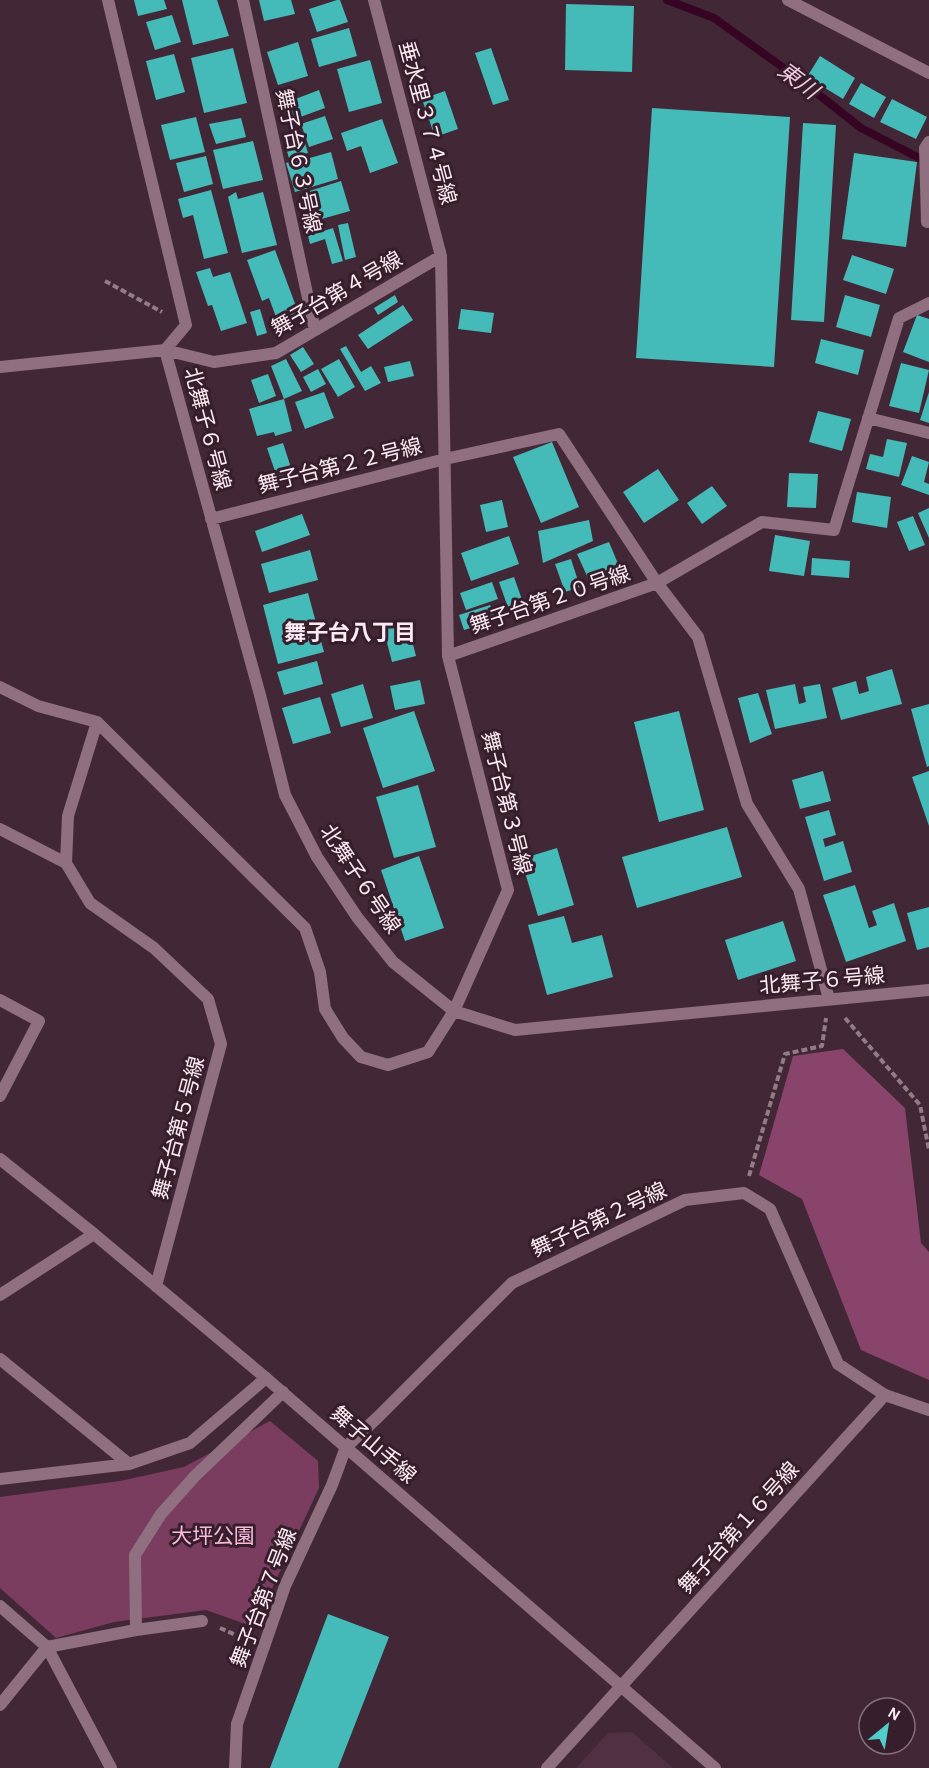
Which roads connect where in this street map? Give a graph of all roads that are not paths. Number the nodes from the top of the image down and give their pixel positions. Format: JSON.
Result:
{"nodes":[{"id":1,"x":108,"y":0,"type":"edge"},
{"id":2,"x":243,"y":0,"type":"edge"},
{"id":3,"x":374,"y":0,"type":"edge"},
{"id":4,"x":788,"y":0,"type":"edge"},
{"id":5,"x":929,"y":73,"type":"edge"},
{"id":6,"x":927,"y":145,"type":"edge"},
{"id":7,"x":927,"y":222,"type":"dead end"},
{"id":8,"x":441,"y":256,"type":"junction"},
{"id":9,"x":929,"y":303,"type":"edge"},
{"id":10,"x":315,"y":330,"type":"junction"},
{"id":11,"x":165,"y":350,"type":"junction"},
{"id":12,"x":0,"y":367,"type":"edge"},
{"id":13,"x":868,"y":418,"type":"junction"},
{"id":14,"x":929,"y":433,"type":"edge"},
{"id":15,"x":445,"y":459,"type":"junction"},
{"id":16,"x":211,"y":519,"type":"junction"},
{"id":17,"x":657,"y":583,"type":"junction"},
{"id":18,"x":448,"y":656,"type":"junction"},
{"id":19,"x":0,"y":687,"type":"edge"},
{"id":20,"x":97,"y":722,"type":"junction"},
{"id":21,"x":0,"y":829,"type":"edge"},
{"id":22,"x":66,"y":862,"type":"junction"},
{"id":23,"x":929,"y":990,"type":"edge"},
{"id":24,"x":829,"y":999,"type":"junction"},
{"id":25,"x":0,"y":1000,"type":"edge"},
{"id":26,"x":454,"y":1011,"type":"junction"},
{"id":27,"x":0,"y":1096,"type":"edge"},
{"id":28,"x":0,"y":1159,"type":"edge"},
{"id":29,"x":94,"y":1234,"type":"junction"},
{"id":30,"x":156,"y":1286,"type":"junction"},
{"id":31,"x":0,"y":1295,"type":"edge"},
{"id":32,"x":0,"y":1359,"type":"edge"},
{"id":33,"x":266,"y":1378,"type":"junction"},
{"id":34,"x":282,"y":1392,"type":"junction"},
{"id":35,"x":885,"y":1395,"type":"junction"},
{"id":36,"x":929,"y":1410,"type":"edge"},
{"id":37,"x":346,"y":1447,"type":"junction"},
{"id":38,"x":129,"y":1464,"type":"junction"},
{"id":39,"x":0,"y":1479,"type":"edge"},
{"id":40,"x":0,"y":1606,"type":"edge"},
{"id":41,"x":202,"y":1621,"type":"road end"},
{"id":42,"x":136,"y":1630,"type":"junction"},
{"id":43,"x":48,"y":1647,"type":"junction"},
{"id":44,"x":622,"y":1686,"type":"junction"},
{"id":45,"x":0,"y":1705,"type":"edge"},
{"id":46,"x":111,"y":1768,"type":"edge"},
{"id":47,"x":234,"y":1768,"type":"edge"},
{"id":48,"x":547,"y":1768,"type":"edge"},
{"id":49,"x":715,"y":1768,"type":"edge"}],
"edges":[{"from":1,"to":11,"type":"street"},
{"from":2,"to":10,"type":"street","name":"舞子台６３号線"},
{"from":3,"to":8,"type":"street","name":"垂水里３７４号線"},
{"from":4,"to":5,"type":"street"},
{"from":6,"to":7,"type":"street"},
{"from":8,"to":10,"type":"street","name":"舞子台第４号線"},
{"from":8,"to":15,"type":"street","name":"舞子台第３号線"},
{"from":9,"to":13,"type":"street"},
{"from":10,"to":11,"type":"street","name":"舞子台第４号線"},
{"from":11,"to":12,"type":"street","name":"舞子台第４号線"},
{"from":11,"to":16,"type":"street","name":"北舞子６号線"},
{"from":13,"to":14,"type":"street"},
{"from":13,"to":17,"type":"street"},
{"from":15,"to":16,"type":"street","name":"舞子台第２２号線"},
{"from":15,"to":17,"type":"street","name":"舞子台第２０号線"},
{"from":15,"to":18,"type":"street","name":"舞子台第３号線"},
{"from":16,"to":26,"type":"street","name":"北舞子６号線"},
{"from":17,"to":18,"type":"street","name":"舞子台第２０号線"},
{"from":17,"to":24,"type":"street"},
{"from":18,"to":26,"type":"street","name":"舞子台第３号線"},
{"from":19,"to":20,"type":"street"},
{"from":20,"to":22,"type":"street"},
{"from":20,"to":26,"type":"street","name":"舞子台第３号線"},
{"from":21,"to":22,"type":"street"},
{"from":22,"to":30,"type":"street","name":"舞子台第５号線"},
{"from":23,"to":24,"type":"street","name":"北舞子６号線"},
{"from":24,"to":26,"type":"street","name":"北舞子６号線"},
{"from":25,"to":27,"type":"street"},
{"from":28,"to":29,"type":"street","name":"舞子山手線"},
{"from":29,"to":30,"type":"street","name":"舞子山手線"},
{"from":29,"to":31,"type":"street"},
{"from":30,"to":33,"type":"street","name":"舞子山手線"},
{"from":32,"to":38,"type":"street"},
{"from":33,"to":34,"type":"street","name":"舞子山手線"},
{"from":33,"to":38,"type":"street"},
{"from":34,"to":37,"type":"street","name":"舞子山手線"},
{"from":34,"to":42,"type":"street"},
{"from":35,"to":36,"type":"street"},
{"from":35,"to":37,"type":"street","name":"舞子台第２号線"},
{"from":35,"to":44,"type":"street","name":"舞子台第１６号線"},
{"from":37,"to":44,"type":"street","name":"舞子山手線"},
{"from":37,"to":47,"type":"street","name":"舞子台第７号線"},
{"from":38,"to":39,"type":"street"},
{"from":40,"to":43,"type":"street"},
{"from":41,"to":42,"type":"street"},
{"from":42,"to":43,"type":"street"},
{"from":43,"to":45,"type":"street"},
{"from":43,"to":46,"type":"street"},
{"from":44,"to":48,"type":"street","name":"舞子台第１６号線"},
{"from":44,"to":49,"type":"street","name":"舞子山手線"}]}
